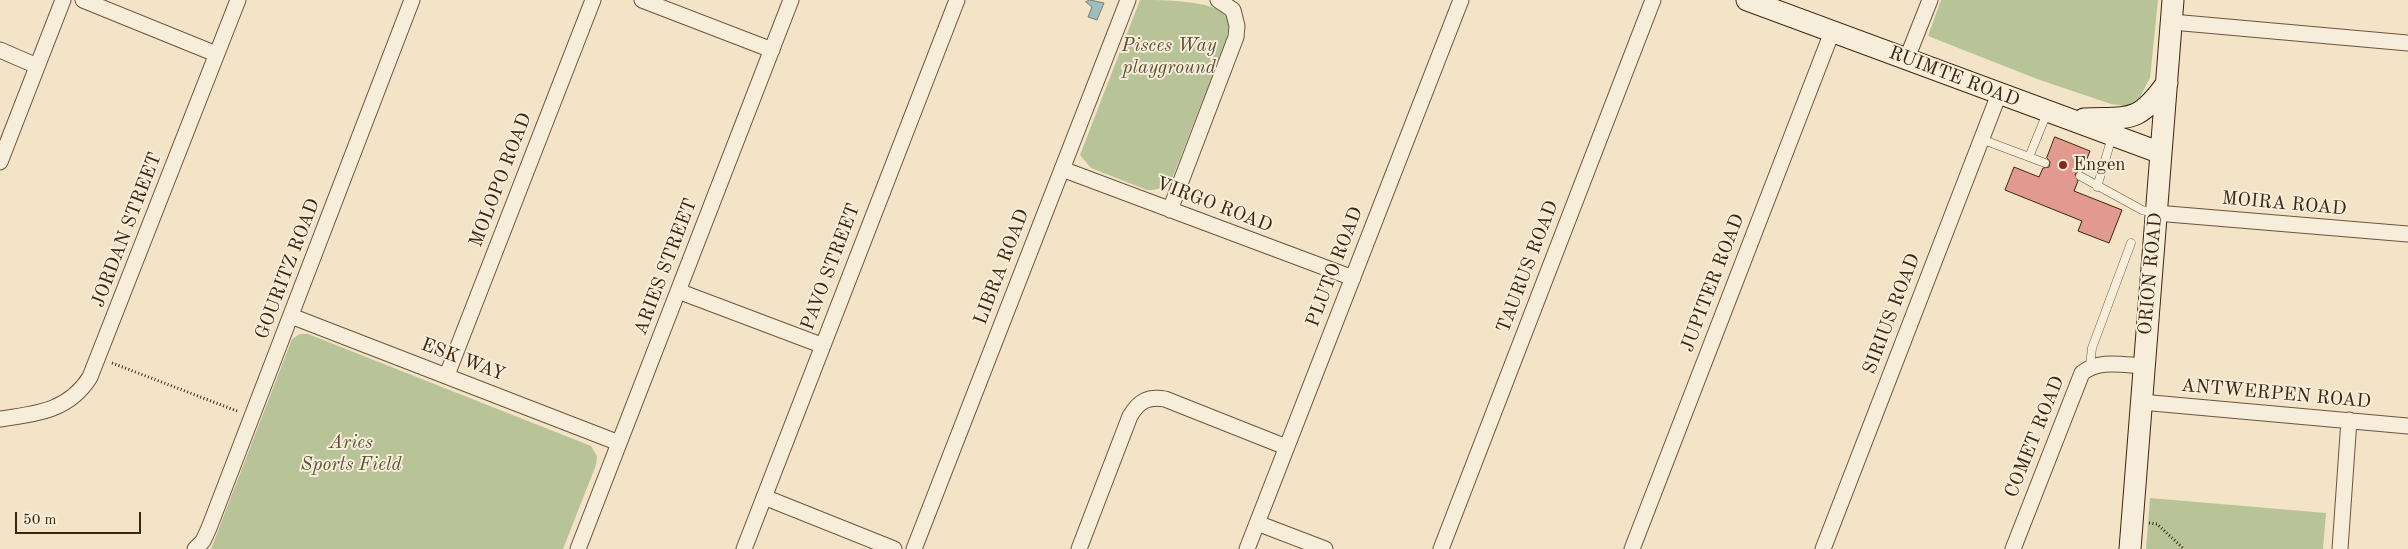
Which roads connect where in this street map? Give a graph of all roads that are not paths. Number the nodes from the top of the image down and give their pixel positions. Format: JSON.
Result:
{"nodes":[{"id":1,"x":63,"y":0,"type":"edge"},
{"id":2,"x":83,"y":0,"type":"edge"},
{"id":3,"x":238,"y":0,"type":"edge"},
{"id":4,"x":412,"y":0,"type":"edge"},
{"id":5,"x":593,"y":0,"type":"edge"},
{"id":6,"x":642,"y":0,"type":"edge"},
{"id":7,"x":791,"y":0,"type":"edge"},
{"id":8,"x":957,"y":0,"type":"edge"},
{"id":9,"x":1128,"y":0,"type":"edge"},
{"id":10,"x":1218,"y":0,"type":"edge"},
{"id":11,"x":1461,"y":0,"type":"edge"},
{"id":12,"x":1653,"y":0,"type":"edge"},
{"id":13,"x":1747,"y":0,"type":"edge"},
{"id":14,"x":1930,"y":0,"type":"edge"},
{"id":15,"x":2173,"y":0,"type":"edge"},
{"id":16,"x":2172,"y":22,"type":"junction"},
{"id":17,"x":1832,"y":32,"type":"junction"},
{"id":18,"x":2408,"y":43,"type":"edge"},
{"id":19,"x":0,"y":50,"type":"edge"},
{"id":20,"x":772,"y":50,"type":"junction"},
{"id":21,"x":216,"y":54,"type":"junction"},
{"id":22,"x":1907,"y":58,"type":"junction"},
{"id":23,"x":38,"y":66,"type":"junction"},
{"id":24,"x":2166,"y":83,"type":"junction"},
{"id":25,"x":1999,"y":94,"type":"junction"},
{"id":26,"x":2057,"y":116,"type":"junction"},
{"id":27,"x":2112,"y":136,"type":"junction"},
{"id":28,"x":1981,"y":139,"type":"junction"},
{"id":29,"x":2161,"y":154,"type":"junction"},
{"id":30,"x":2029,"y":157,"type":"junction"},
{"id":31,"x":0,"y":162,"type":"edge"},
{"id":32,"x":2045,"y":163,"type":"dead end"},
{"id":33,"x":1062,"y":169,"type":"junction"},
{"id":34,"x":2080,"y":176,"type":"dead end"},
{"id":35,"x":2097,"y":187,"type":"junction"},
{"id":36,"x":1170,"y":210,"type":"junction"},
{"id":37,"x":2156,"y":213,"type":"junction"},
{"id":38,"x":2408,"y":234,"type":"edge"},
{"id":39,"x":2131,"y":243,"type":"dead end"},
{"id":40,"x":1353,"y":278,"type":"junction"},
{"id":41,"x":678,"y":291,"type":"junction"},
{"id":42,"x":291,"y":316,"type":"junction"},
{"id":43,"x":821,"y":345,"type":"junction"},
{"id":44,"x":2090,"y":366,"type":"junction"},
{"id":45,"x":2144,"y":366,"type":"junction"},
{"id":46,"x":447,"y":375,"type":"junction"},
{"id":47,"x":2141,"y":402,"type":"junction"},
{"id":48,"x":0,"y":419,"type":"edge"},
{"id":49,"x":2349,"y":420,"type":"junction"},
{"id":50,"x":2408,"y":426,"type":"edge"},
{"id":51,"x":619,"y":443,"type":"junction"},
{"id":52,"x":1286,"y":447,"type":"junction"},
{"id":53,"x":764,"y":497,"type":"junction"},
{"id":54,"x":1257,"y":523,"type":"junction"},
{"id":55,"x":195,"y":549,"type":"edge"},
{"id":56,"x":578,"y":549,"type":"edge"},
{"id":57,"x":744,"y":549,"type":"edge"},
{"id":58,"x":894,"y":549,"type":"edge"},
{"id":59,"x":914,"y":549,"type":"edge"},
{"id":60,"x":1079,"y":549,"type":"edge"},
{"id":61,"x":1247,"y":549,"type":"edge"},
{"id":62,"x":1324,"y":549,"type":"edge"},
{"id":63,"x":1441,"y":549,"type":"edge"},
{"id":64,"x":1632,"y":549,"type":"edge"},
{"id":65,"x":1823,"y":549,"type":"edge"},
{"id":66,"x":2012,"y":549,"type":"edge"},
{"id":67,"x":2130,"y":549,"type":"edge"},
{"id":68,"x":2340,"y":549,"type":"edge"}],
"edges":[{"from":1,"to":23,"type":"street"},
{"from":2,"to":21,"type":"street"},
{"from":3,"to":21,"type":"street","name":"JORDAN STREET"},
{"from":4,"to":42,"type":"street","name":"GOURITZ ROAD"},
{"from":5,"to":46,"type":"street","name":"MOLOPO ROAD"},
{"from":6,"to":20,"type":"street"},
{"from":7,"to":20,"type":"street","name":"ARIES STREET"},
{"from":8,"to":43,"type":"street","name":"PAVO STREET"},
{"from":9,"to":33,"type":"street","name":"LIBRA ROAD"},
{"from":10,"to":36,"type":"street"},
{"from":11,"to":40,"type":"street","name":"PLUTO ROAD"},
{"from":12,"to":63,"type":"street","name":"TAURUS ROAD"},
{"from":13,"to":17,"type":"street","name":"RUIMTE ROAD"},
{"from":14,"to":22,"type":"street"},
{"from":15,"to":16,"type":"street","name":"ORION ROAD"},
{"from":16,"to":18,"type":"street"},
{"from":16,"to":24,"type":"street","name":"ORION ROAD"},
{"from":17,"to":22,"type":"street","name":"RUIMTE ROAD"},
{"from":17,"to":64,"type":"street","name":"JUPITER ROAD"},
{"from":19,"to":23,"type":"street"},
{"from":20,"to":41,"type":"street","name":"ARIES STREET"},
{"from":21,"to":48,"type":"street","name":"JORDAN STREET"},
{"from":22,"to":25,"type":"street","name":"RUIMTE ROAD"},
{"from":23,"to":31,"type":"street"},
{"from":24,"to":26,"type":"street"},
{"from":24,"to":29,"type":"street","name":"ORION ROAD"},
{"from":25,"to":26,"type":"street","name":"RUIMTE ROAD"},
{"from":25,"to":28,"type":"street","name":"SIRIUS ROAD"},
{"from":26,"to":27,"type":"street","name":"RUIMTE ROAD"},
{"from":26,"to":30,"type":"lane"},
{"from":27,"to":29,"type":"street","name":"RUIMTE ROAD"},
{"from":27,"to":35,"type":"lane"},
{"from":28,"to":30,"type":"lane"},
{"from":28,"to":65,"type":"street","name":"SIRIUS ROAD"},
{"from":29,"to":37,"type":"street","name":"ORION ROAD"},
{"from":30,"to":32,"type":"lane"},
{"from":33,"to":36,"type":"street","name":"VIRGO ROAD"},
{"from":33,"to":59,"type":"street","name":"LIBRA ROAD"},
{"from":34,"to":35,"type":"lane"},
{"from":35,"to":37,"type":"lane"},
{"from":36,"to":40,"type":"street","name":"VIRGO ROAD"},
{"from":37,"to":38,"type":"street","name":"MOIRA ROAD"},
{"from":37,"to":45,"type":"street","name":"ORION ROAD"},
{"from":39,"to":44,"type":"lane"},
{"from":40,"to":52,"type":"street","name":"PLUTO ROAD"},
{"from":41,"to":43,"type":"street"},
{"from":41,"to":51,"type":"street","name":"ARIES STREET"},
{"from":42,"to":46,"type":"street","name":"ESK WAY"},
{"from":42,"to":55,"type":"street","name":"GOURITZ ROAD"},
{"from":43,"to":53,"type":"street","name":"PAVO STREET"},
{"from":44,"to":45,"type":"street","name":"COMET ROAD"},
{"from":44,"to":66,"type":"street","name":"COMET ROAD"},
{"from":45,"to":47,"type":"street","name":"ORION ROAD"},
{"from":46,"to":51,"type":"street","name":"ESK WAY"},
{"from":47,"to":49,"type":"street","name":"ANTWERPEN ROAD"},
{"from":47,"to":67,"type":"street","name":"ORION ROAD"},
{"from":49,"to":50,"type":"street","name":"ANTWERPEN ROAD"},
{"from":49,"to":68,"type":"street"},
{"from":51,"to":56,"type":"street","name":"ARIES STREET"},
{"from":52,"to":54,"type":"street","name":"PLUTO ROAD"},
{"from":52,"to":60,"type":"street"},
{"from":53,"to":57,"type":"street","name":"PAVO STREET"},
{"from":53,"to":58,"type":"street"},
{"from":54,"to":61,"type":"street","name":"PLUTO ROAD"},
{"from":54,"to":62,"type":"street"}]}
